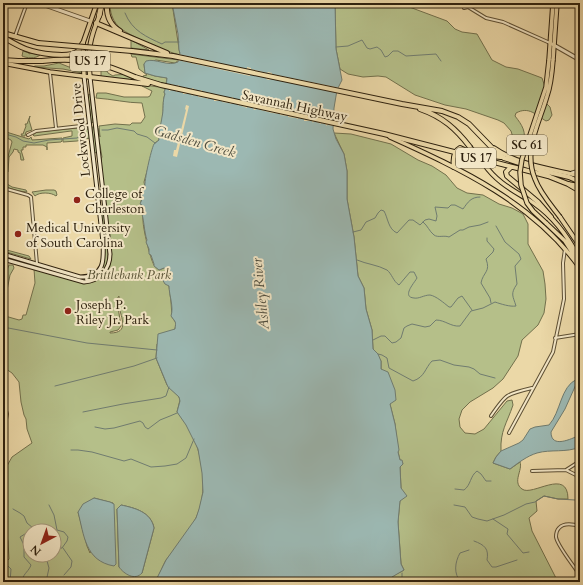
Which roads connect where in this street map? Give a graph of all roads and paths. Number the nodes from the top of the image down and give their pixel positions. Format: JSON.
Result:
{"nodes":[{"id":1,"x":28,"y":3,"type":"edge"},
{"id":2,"x":39,"y":3,"type":"edge"},
{"id":3,"x":98,"y":3,"type":"edge"},
{"id":4,"x":103,"y":3,"type":"edge"},
{"id":5,"x":107,"y":3,"type":"edge"},
{"id":6,"x":463,"y":3,"type":"edge"},
{"id":7,"x":468,"y":3,"type":"edge"},
{"id":8,"x":553,"y":3,"type":"edge"},
{"id":9,"x":557,"y":3,"type":"edge"},
{"id":10,"x":468,"y":7,"type":"junction"},
{"id":11,"x":99,"y":16,"type":"junction"},
{"id":12,"x":90,"y":21,"type":"junction"},
{"id":13,"x":96,"y":23,"type":"junction"},
{"id":14,"x":3,"y":33,"type":"edge"},
{"id":15,"x":14,"y":36,"type":"junction"},
{"id":16,"x":3,"y":37,"type":"edge"},
{"id":17,"x":131,"y":38,"type":"junction"},
{"id":18,"x":83,"y":43,"type":"junction"},
{"id":19,"x":552,"y":44,"type":"junction"},
{"id":20,"x":174,"y":56,"type":"junction"},
{"id":21,"x":3,"y":60,"type":"edge"},
{"id":22,"x":551,"y":60,"type":"junction"},
{"id":23,"x":580,"y":60,"type":"edge"},
{"id":24,"x":3,"y":63,"type":"edge"},
{"id":25,"x":50,"y":72,"type":"junction"},
{"id":26,"x":84,"y":76,"type":"junction"},
{"id":27,"x":90,"y":77,"type":"junction"},
{"id":28,"x":160,"y":85,"type":"junction"},
{"id":29,"x":92,"y":91,"type":"junction"},
{"id":30,"x":87,"y":92,"type":"junction"},
{"id":31,"x":402,"y":104,"type":"junction"},
{"id":32,"x":96,"y":124,"type":"junction"},
{"id":33,"x":90,"y":125,"type":"junction"},
{"id":34,"x":56,"y":128,"type":"junction"},
{"id":35,"x":384,"y":134,"type":"junction"},
{"id":36,"x":28,"y":135,"type":"dead end"},
{"id":37,"x":486,"y":142,"type":"junction"},
{"id":38,"x":470,"y":147,"type":"joint"},
{"id":39,"x":456,"y":153,"type":"junction"},
{"id":40,"x":99,"y":155,"type":"junction"},
{"id":41,"x":94,"y":156,"type":"junction"},
{"id":42,"x":504,"y":158,"type":"junction"},
{"id":43,"x":454,"y":167,"type":"junction"},
{"id":44,"x":511,"y":167,"type":"junction"},
{"id":45,"x":580,"y":171,"type":"edge"},
{"id":46,"x":569,"y":173,"type":"junction"},
{"id":47,"x":580,"y":176,"type":"edge"},
{"id":48,"x":96,"y":181,"type":"junction"},
{"id":49,"x":102,"y":181,"type":"junction"},
{"id":50,"x":568,"y":184,"type":"junction"},
{"id":51,"x":580,"y":185,"type":"edge"},
{"id":52,"x":3,"y":188,"type":"edge"},
{"id":53,"x":580,"y":192,"type":"edge"},
{"id":54,"x":104,"y":204,"type":"junction"},
{"id":55,"x":99,"y":205,"type":"junction"},
{"id":56,"x":551,"y":217,"type":"junction"},
{"id":57,"x":108,"y":241,"type":"junction"},
{"id":58,"x":103,"y":242,"type":"junction"},
{"id":59,"x":566,"y":249,"type":"junction"},
{"id":60,"x":580,"y":250,"type":"edge"},
{"id":61,"x":3,"y":254,"type":"edge"},
{"id":62,"x":3,"y":259,"type":"edge"},
{"id":63,"x":580,"y":260,"type":"edge"},
{"id":64,"x":37,"y":264,"type":"junction"},
{"id":65,"x":580,"y":268,"type":"edge"},
{"id":66,"x":39,"y":270,"type":"junction"},
{"id":67,"x":67,"y":273,"type":"junction"},
{"id":68,"x":66,"y":277,"type":"junction"},
{"id":69,"x":580,"y":334,"type":"edge"},
{"id":70,"x":555,"y":338,"type":"junction"},
{"id":71,"x":533,"y":388,"type":"junction"},
{"id":72,"x":3,"y":400,"type":"edge"},
{"id":73,"x":580,"y":415,"type":"edge"},
{"id":74,"x":491,"y":416,"type":"dead end"},
{"id":75,"x":578,"y":424,"type":"dead end"},
{"id":76,"x":508,"y":433,"type":"dead end"},
{"id":77,"x":3,"y":435,"type":"edge"},
{"id":78,"x":580,"y":461,"type":"edge"},
{"id":79,"x":566,"y":470,"type":"junction"},
{"id":80,"x":532,"y":471,"type":"dead end"},
{"id":81,"x":580,"y":477,"type":"edge"},
{"id":82,"x":580,"y":526,"type":"edge"},
{"id":83,"x":580,"y":575,"type":"edge"}],
"edges":[{"from":1,"to":15,"type":"street"},
{"from":2,"to":12,"type":"main road"},
{"from":3,"to":11,"type":"main road"},
{"from":3,"to":12,"type":"main road","name":"Lockwood Drive"},
{"from":4,"to":11,"type":"highway"},
{"from":5,"to":17,"type":"highway"},
{"from":6,"to":10,"type":"street"},
{"from":7,"to":10,"type":"street"},
{"from":8,"to":19,"type":"main road","number":"SC 61"},
{"from":9,"to":19,"type":"main road","number":"SC 61"},
{"from":10,"to":19,"type":"street"},
{"from":11,"to":13,"type":"main road","name":"Lockwood Drive"},
{"from":12,"to":13,"type":"main road"},
{"from":12,"to":18,"type":"main road","name":"Lockwood Drive"},
{"from":13,"to":17,"type":"highway"},
{"from":13,"to":27,"type":"main road","name":"Lockwood Drive"},
{"from":14,"to":15,"type":"highway","number":"US 17"},
{"from":15,"to":20,"type":"highway","name":"Savannah Highway","number":"US 17","bridge":true},
{"from":16,"to":18,"type":"highway"},
{"from":17,"to":20,"type":"highway"},
{"from":18,"to":26,"type":"main road","name":"Lockwood Drive"},
{"from":19,"to":22,"type":"main road","number":"SC 61"},
{"from":19,"to":23,"type":"main road"},
{"from":20,"to":31,"type":"highway","name":"Savannah Highway","number":"US 17"},
{"from":21,"to":28,"type":"highway","name":"Savannah Highway","number":"US 17","bridge":true},
{"from":22,"to":60,"type":"main road","number":"SC 61","bridge":true},
{"from":22,"to":65,"type":"main road","number":"SC 61","bridge":true},
{"from":24,"to":25,"type":"main road"},
{"from":25,"to":26,"type":"main road"},
{"from":25,"to":34,"type":"street"},
{"from":26,"to":27,"type":"main road"},
{"from":26,"to":30,"type":"main road","name":"Lockwood Drive"},
{"from":27,"to":28,"type":"highway"},
{"from":27,"to":29,"type":"main road","name":"Lockwood Drive"},
{"from":28,"to":35,"type":"highway","name":"Savannah Highway","number":"US 17"},
{"from":29,"to":30,"type":"main road"},
{"from":29,"to":32,"type":"main road","name":"Lockwood Drive"},
{"from":30,"to":33,"type":"main road","name":"Lockwood Drive"},
{"from":31,"to":37,"type":"highway","name":"Savannah Highway","number":"US 17"},
{"from":31,"to":38,"type":"highway"},
{"from":32,"to":33,"type":"main road"},
{"from":32,"to":40,"type":"main road","name":"Lockwood Drive"},
{"from":33,"to":34,"type":"street"},
{"from":33,"to":41,"type":"main road","name":"Lockwood Drive"},
{"from":34,"to":36,"type":"street"},
{"from":35,"to":39,"type":"highway","name":"Savannah Highway","number":"US 17"},
{"from":35,"to":43,"type":"main road"},
{"from":37,"to":42,"type":"highway","name":"Savannah Highway","number":"US 17"},
{"from":37,"to":46,"type":"main road"},
{"from":38,"to":56,"type":"main road","bridge":true},
{"from":39,"to":42,"type":"highway"},
{"from":39,"to":43,"type":"highway"},
{"from":39,"to":44,"type":"highway","name":"Savannah Highway","number":"US 17"},
{"from":40,"to":41,"type":"main road"},
{"from":40,"to":49,"type":"main road","name":"Lockwood Drive"},
{"from":41,"to":48,"type":"main road","name":"Lockwood Drive"},
{"from":42,"to":51,"type":"highway","name":"Savannah Highway","number":"US 17"},
{"from":43,"to":59,"type":"main road"},
{"from":44,"to":50,"type":"highway","name":"Savannah Highway","number":"US 17"},
{"from":44,"to":56,"type":"highway"},
{"from":45,"to":46,"type":"main road"},
{"from":46,"to":47,"type":"main road"},
{"from":48,"to":49,"type":"main road"},
{"from":48,"to":55,"type":"main road","name":"Lockwood Drive"},
{"from":49,"to":54,"type":"main road","name":"Lockwood Drive"},
{"from":50,"to":51,"type":"main road"},
{"from":50,"to":53,"type":"highway","name":"Savannah Highway","number":"US 17"},
{"from":52,"to":64,"type":"street"},
{"from":54,"to":55,"type":"main road"},
{"from":54,"to":57,"type":"main road","name":"Lockwood Drive"},
{"from":55,"to":58,"type":"main road","name":"Lockwood Drive"},
{"from":56,"to":63,"type":"main road"},
{"from":57,"to":58,"type":"main road"},
{"from":57,"to":68,"type":"main road","name":"Lockwood Drive"},
{"from":58,"to":67,"type":"main road","name":"Lockwood Drive"},
{"from":59,"to":65,"type":"main road"},
{"from":59,"to":70,"type":"street"},
{"from":61,"to":64,"type":"main road","name":"Lockwood Drive"},
{"from":62,"to":66,"type":"main road","name":"Lockwood Drive"},
{"from":64,"to":66,"type":"main road"},
{"from":64,"to":67,"type":"main road","name":"Lockwood Drive"},
{"from":66,"to":68,"type":"main road","name":"Lockwood Drive"},
{"from":67,"to":68,"type":"main road"},
{"from":69,"to":70,"type":"street"},
{"from":70,"to":71,"type":"street"},
{"from":71,"to":74,"type":"street"},
{"from":71,"to":76,"type":"street"},
{"from":72,"to":77,"type":"street"},
{"from":73,"to":75,"type":"street"},
{"from":78,"to":79,"type":"street"},
{"from":79,"to":80,"type":"street"},
{"from":79,"to":81,"type":"street"},
{"from":82,"to":83,"type":"street"}]}
